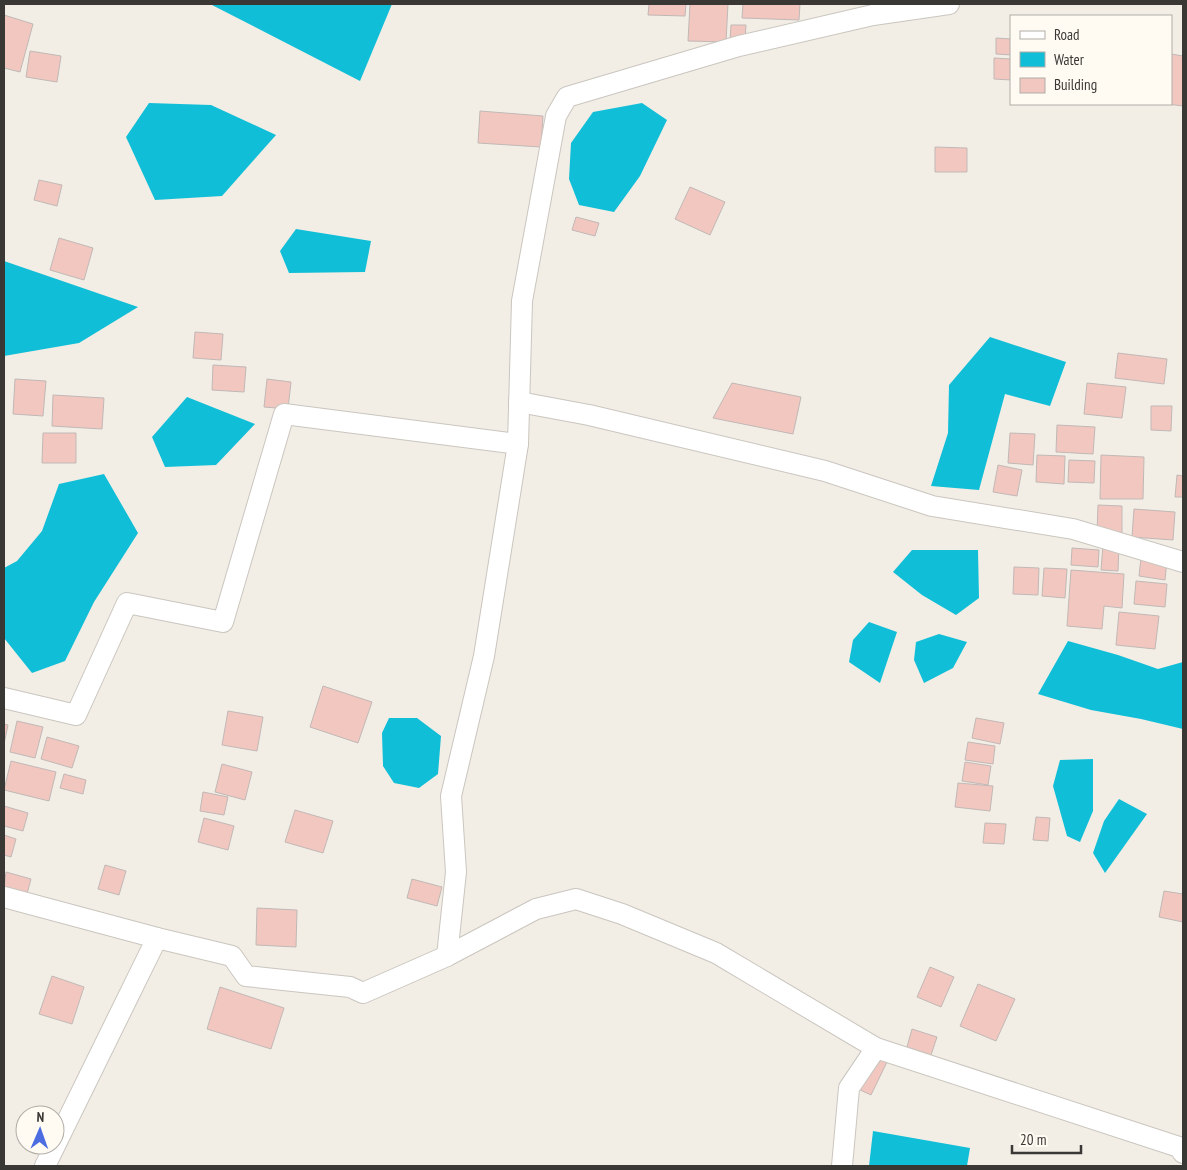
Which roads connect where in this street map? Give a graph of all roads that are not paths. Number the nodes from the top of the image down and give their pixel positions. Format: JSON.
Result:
{"nodes":[{"id":1,"x":949,"y":4,"type":"edge"},
{"id":2,"x":520,"y":402,"type":"junction"},
{"id":3,"x":518,"y":444,"type":"junction"},
{"id":4,"x":1183,"y":562,"type":"edge"},
{"id":5,"x":4,"y":698,"type":"edge"},
{"id":6,"x":4,"y":897,"type":"edge"},
{"id":7,"x":157,"y":938,"type":"junction"},
{"id":8,"x":447,"y":956,"type":"junction"},
{"id":9,"x":876,"y":1048,"type":"junction"},
{"id":10,"x":1183,"y":1153,"type":"edge"},
{"id":11,"x":45,"y":1166,"type":"edge"},
{"id":12,"x":842,"y":1166,"type":"edge"}],
"edges":[{"from":1,"to":2,"type":"street"},
{"from":2,"to":3,"type":"street"},
{"from":2,"to":4,"type":"street"},
{"from":3,"to":5,"type":"street"},
{"from":3,"to":8,"type":"street"},
{"from":6,"to":7,"type":"street"},
{"from":7,"to":8,"type":"street"},
{"from":7,"to":11,"type":"street"},
{"from":8,"to":9,"type":"street"},
{"from":9,"to":10,"type":"street"},
{"from":9,"to":12,"type":"street"}]}
